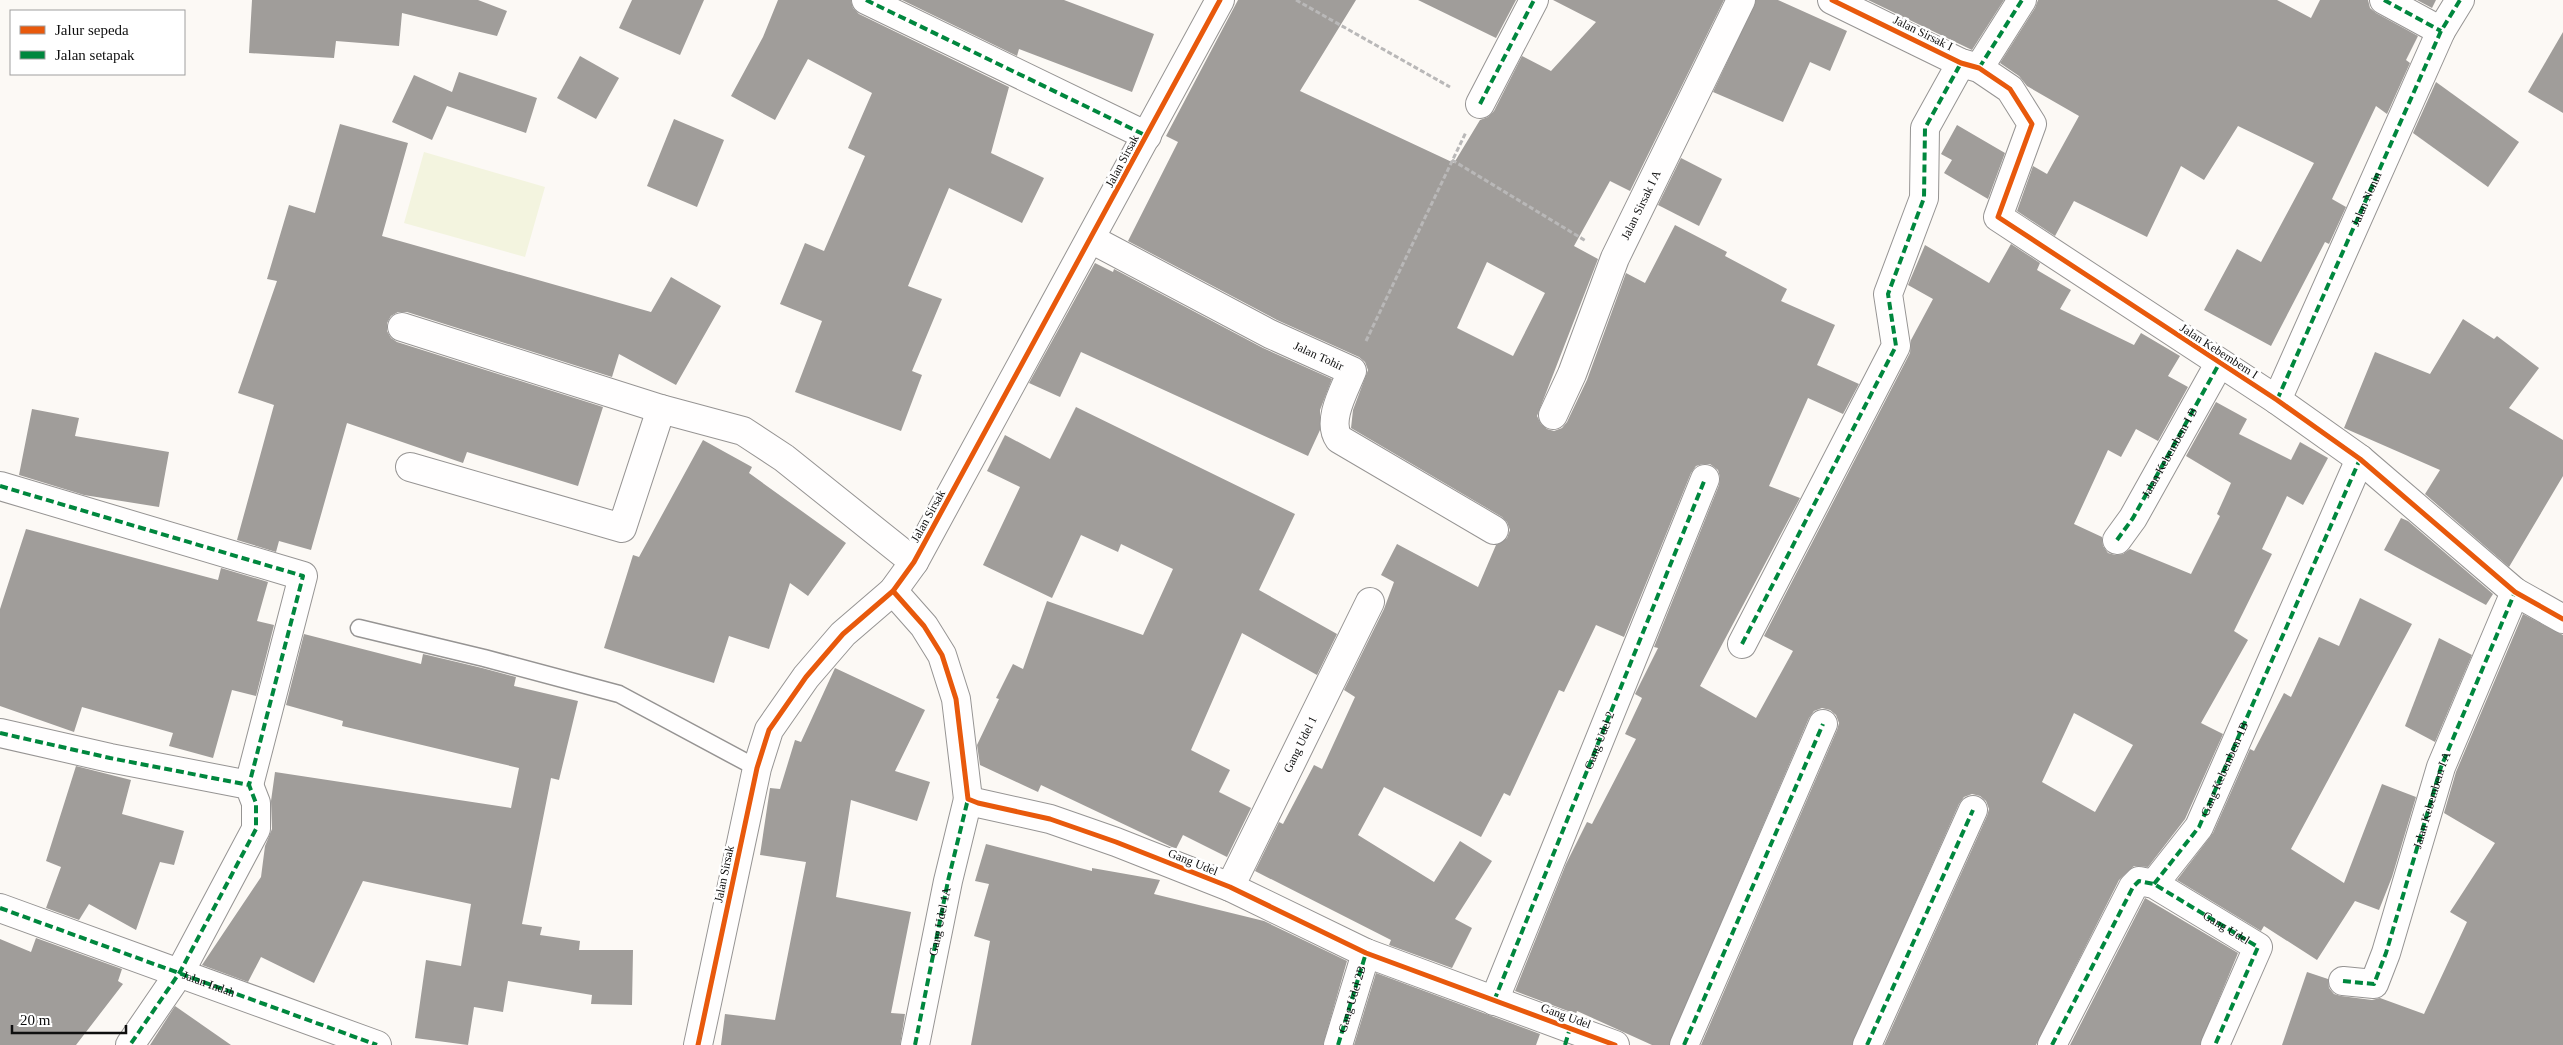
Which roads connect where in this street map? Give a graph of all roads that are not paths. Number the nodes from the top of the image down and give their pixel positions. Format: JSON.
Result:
{"nodes":[{"id":1,"x":866,"y":0,"type":"edge"},
{"id":2,"x":1220,"y":0,"type":"edge"},
{"id":3,"x":1534,"y":0,"type":"edge"},
{"id":4,"x":1741,"y":0,"type":"edge"},
{"id":5,"x":1832,"y":0,"type":"edge"},
{"id":6,"x":2022,"y":0,"type":"edge"},
{"id":7,"x":2384,"y":0,"type":"edge"},
{"id":8,"x":2460,"y":0,"type":"edge"},
{"id":9,"x":2441,"y":31,"type":"junction"},
{"id":10,"x":1970,"y":65,"type":"junction"},
{"id":11,"x":1480,"y":104,"type":"road end"},
{"id":12,"x":1147,"y":136,"type":"junction"},
{"id":13,"x":1091,"y":239,"type":"junction"},
{"id":14,"x":402,"y":327,"type":"dead end"},
{"id":15,"x":2219,"y":364,"type":"junction"},
{"id":16,"x":2277,"y":400,"type":"junction"},
{"id":17,"x":660,"y":409,"type":"junction"},
{"id":18,"x":1553,"y":415,"type":"dead end"},
{"id":19,"x":2360,"y":460,"type":"junction"},
{"id":20,"x":410,"y":467,"type":"dead end"},
{"id":21,"x":1705,"y":479,"type":"dead end"},
{"id":22,"x":0,"y":486,"type":"edge"},
{"id":23,"x":1494,"y":530,"type":"dead end"},
{"id":24,"x":2117,"y":540,"type":"dead end"},
{"id":25,"x":914,"y":562,"type":"junction"},
{"id":26,"x":893,"y":591,"type":"junction"},
{"id":27,"x":2515,"y":592,"type":"junction"},
{"id":28,"x":1370,"y":602,"type":"dead end"},
{"id":29,"x":2563,"y":619,"type":"edge"},
{"id":30,"x":359,"y":628,"type":"dead end"},
{"id":31,"x":1742,"y":644,"type":"dead end"},
{"id":32,"x":1823,"y":724,"type":"dead end"},
{"id":33,"x":0,"y":733,"type":"edge"},
{"id":34,"x":757,"y":768,"type":"junction"},
{"id":35,"x":249,"y":785,"type":"junction"},
{"id":36,"x":968,"y":799,"type":"junction"},
{"id":37,"x":1973,"y":810,"type":"dead end"},
{"id":38,"x":2154,"y":884,"type":"junction"},
{"id":39,"x":1230,"y":887,"type":"junction"},
{"id":40,"x":0,"y":908,"type":"edge"},
{"id":41,"x":1366,"y":953,"type":"junction"},
{"id":42,"x":180,"y":972,"type":"junction"},
{"id":43,"x":2343,"y":981,"type":"dead end"},
{"id":44,"x":1494,"y":1001,"type":"junction"},
{"id":45,"x":1567,"y":1037,"type":"edge"},
{"id":46,"x":130,"y":1045,"type":"edge"},
{"id":47,"x":377,"y":1045,"type":"edge"},
{"id":48,"x":698,"y":1045,"type":"edge"},
{"id":49,"x":915,"y":1045,"type":"edge"},
{"id":50,"x":1338,"y":1045,"type":"edge"},
{"id":51,"x":1615,"y":1045,"type":"edge"},
{"id":52,"x":1684,"y":1045,"type":"edge"},
{"id":53,"x":1867,"y":1045,"type":"edge"},
{"id":54,"x":2052,"y":1045,"type":"edge"},
{"id":55,"x":2215,"y":1045,"type":"edge"}],
"edges":[{"from":1,"to":12,"type":"street"},
{"from":2,"to":12,"type":"street","name":"Jalan Sirsak"},
{"from":3,"to":11,"type":"street"},
{"from":4,"to":18,"type":"street","name":"Jalan Sirsak I A"},
{"from":5,"to":10,"type":"street","name":"Jalan Sirsak I"},
{"from":6,"to":10,"type":"street"},
{"from":7,"to":9,"type":"street"},
{"from":8,"to":9,"type":"street","name":"Jalan Nonin"},
{"from":9,"to":16,"type":"street","name":"Jalan Nonin"},
{"from":10,"to":15,"type":"street","name":"Jalan Kebembem I"},
{"from":10,"to":31,"type":"street"},
{"from":12,"to":13,"type":"street","name":"Jalan Sirsak"},
{"from":13,"to":23,"type":"street","name":"Jalan Tohir"},
{"from":13,"to":25,"type":"street","name":"Jalan Sirsak"},
{"from":14,"to":17,"type":"street"},
{"from":15,"to":16,"type":"street","name":"Jalan Kebembem I"},
{"from":15,"to":24,"type":"street","name":"Jalan Kebembem I B"},
{"from":16,"to":19,"type":"street","name":"Jalan Kebembem I"},
{"from":17,"to":20,"type":"street"},
{"from":17,"to":25,"type":"street"},
{"from":19,"to":27,"type":"street","name":"Jalan Kebembem I"},
{"from":19,"to":38,"type":"street","name":"Gang Kebembem 1B"},
{"from":21,"to":44,"type":"street","name":"Gang Udel 2"},
{"from":22,"to":35,"type":"street"},
{"from":25,"to":26,"type":"street","name":"Jalan Sirsak"},
{"from":26,"to":34,"type":"street","name":"Jalan Sirsak"},
{"from":26,"to":36,"type":"street"},
{"from":27,"to":29,"type":"street","name":"Jalan Kebembem I"},
{"from":27,"to":43,"type":"street","name":"Jalan Kebembem I A"},
{"from":28,"to":39,"type":"street","name":"Gang Udel 1"},
{"from":30,"to":34,"type":"lane"},
{"from":32,"to":52,"type":"street"},
{"from":33,"to":35,"type":"street"},
{"from":34,"to":48,"type":"street","name":"Jalan Sirsak"},
{"from":35,"to":42,"type":"street","name":"Jalan Indah"},
{"from":36,"to":39,"type":"street","name":"Gang Udel"},
{"from":36,"to":49,"type":"street","name":"Gang Udel 1A"},
{"from":37,"to":53,"type":"street"},
{"from":38,"to":54,"type":"street"},
{"from":38,"to":55,"type":"street","name":"Gang Udel"},
{"from":39,"to":41,"type":"street","name":"Gang Udel"},
{"from":40,"to":42,"type":"street"},
{"from":41,"to":44,"type":"street","name":"Gang Udel"},
{"from":41,"to":50,"type":"street","name":"Gang Udel 2B"},
{"from":42,"to":46,"type":"street"},
{"from":42,"to":47,"type":"street","name":"Jalan Indah"},
{"from":44,"to":45,"type":"street","name":"Gang Udel"},
{"from":45,"to":51,"type":"street","name":"Gang Udel"}]}
